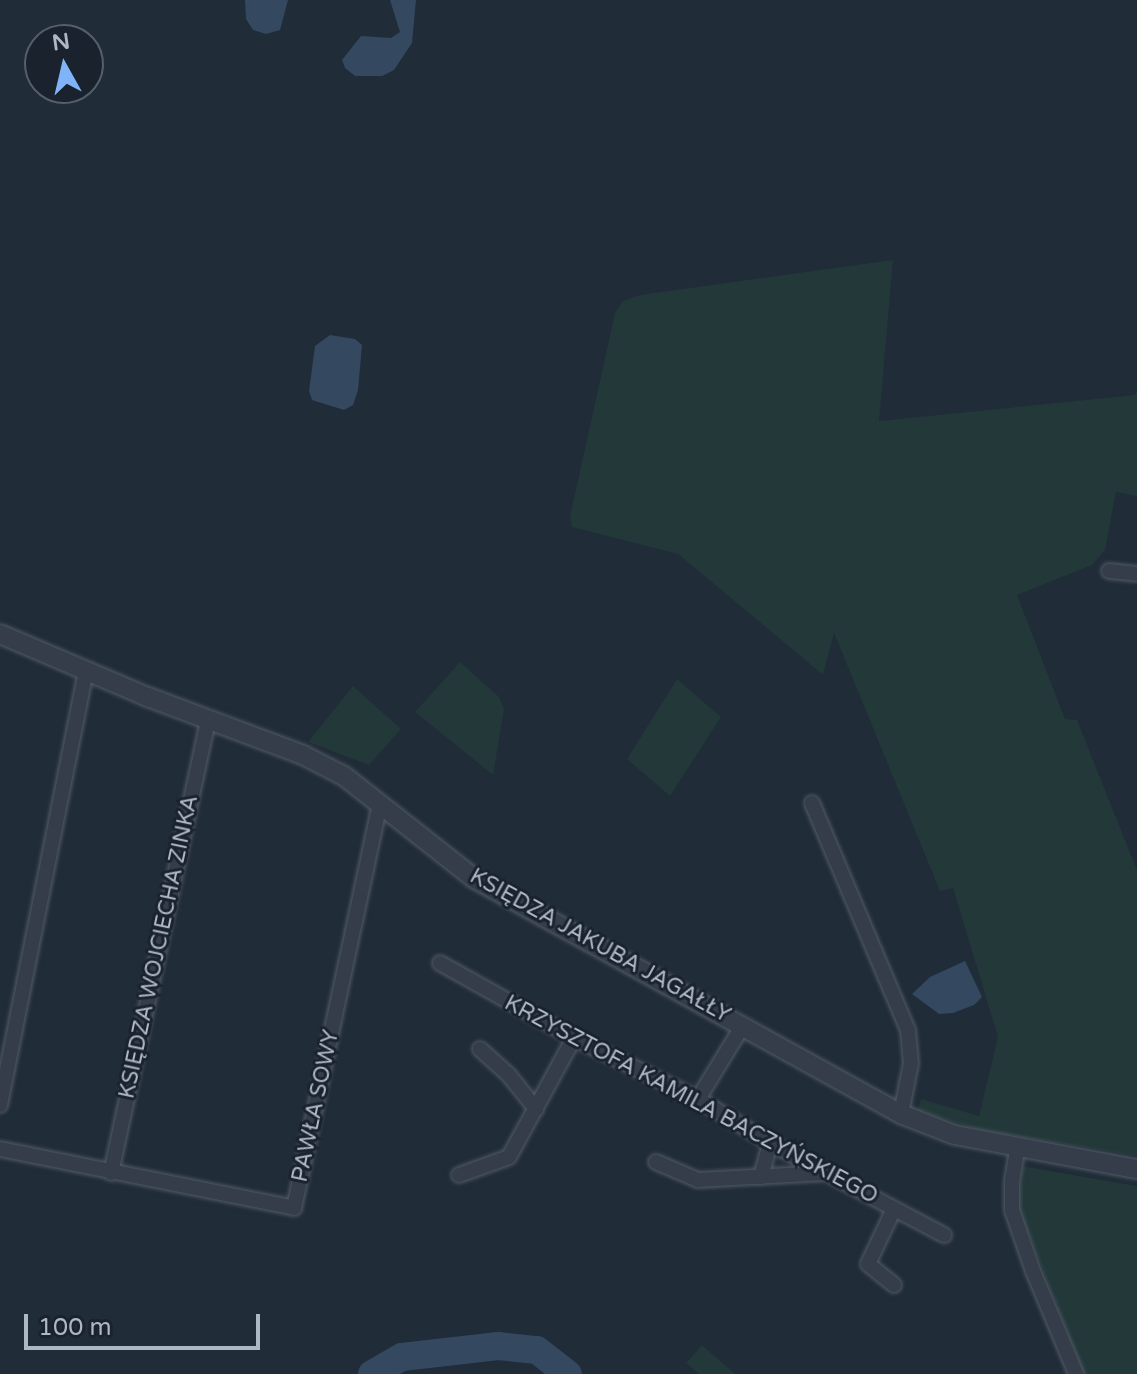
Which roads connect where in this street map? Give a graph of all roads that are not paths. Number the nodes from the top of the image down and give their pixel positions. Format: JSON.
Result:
{"nodes":[{"id":1,"x":1109,"y":571,"type":"dead end"},
{"id":2,"x":1137,"y":574,"type":"edge"},
{"id":3,"x":0,"y":634,"type":"edge"},
{"id":4,"x":86,"y":669,"type":"junction"},
{"id":5,"x":208,"y":720,"type":"junction"},
{"id":6,"x":380,"y":803,"type":"junction"},
{"id":7,"x":812,"y":803,"type":"dead end"},
{"id":8,"x":440,"y":963,"type":"dead end"},
{"id":9,"x":742,"y":1027,"type":"junction"},
{"id":10,"x":574,"y":1038,"type":"junction"},
{"id":11,"x":480,"y":1049,"type":"dead end"},
{"id":12,"x":698,"y":1099,"type":"junction"},
{"id":13,"x":0,"y":1105,"type":"edge"},
{"id":14,"x":536,"y":1109,"type":"junction"},
{"id":15,"x":901,"y":1114,"type":"junction"},
{"id":16,"x":770,"y":1143,"type":"junction"},
{"id":17,"x":0,"y":1149,"type":"edge"},
{"id":18,"x":1017,"y":1150,"type":"junction"},
{"id":19,"x":656,"y":1162,"type":"dead end"},
{"id":20,"x":1137,"y":1169,"type":"edge"},
{"id":21,"x":111,"y":1173,"type":"junction"},
{"id":22,"x":826,"y":1173,"type":"junction"},
{"id":23,"x":459,"y":1175,"type":"dead end"},
{"id":24,"x":761,"y":1177,"type":"junction"},
{"id":25,"x":894,"y":1209,"type":"junction"},
{"id":26,"x":944,"y":1235,"type":"dead end"},
{"id":27,"x":894,"y":1285,"type":"dead end"},
{"id":28,"x":1076,"y":1374,"type":"edge"}],
"edges":[{"from":1,"to":2,"type":"street"},
{"from":3,"to":4,"type":"street","name":"KSIĘDZA JAKUBA JAGAŁŁY"},
{"from":4,"to":5,"type":"street","name":"KSIĘDZA JAKUBA JAGAŁŁY"},
{"from":4,"to":13,"type":"street"},
{"from":5,"to":6,"type":"street","name":"KSIĘDZA JAKUBA JAGAŁŁY"},
{"from":5,"to":21,"type":"street","name":"KSIĘDZA WOJCIECHA ZINKA"},
{"from":6,"to":9,"type":"street","name":"KSIĘDZA JAKUBA JAGAŁŁY"},
{"from":6,"to":21,"type":"street","name":"PAWŁA SOWY"},
{"from":7,"to":15,"type":"street"},
{"from":8,"to":10,"type":"street","name":"KRZYSZTOFA KAMILA BACZYŃSKIEGO"},
{"from":9,"to":12,"type":"street"},
{"from":9,"to":15,"type":"street","name":"KSIĘDZA JAKUBA JAGAŁŁY"},
{"from":10,"to":12,"type":"street","name":"KRZYSZTOFA KAMILA BACZYŃSKIEGO"},
{"from":10,"to":14,"type":"street"},
{"from":11,"to":14,"type":"street"},
{"from":12,"to":16,"type":"street","name":"KRZYSZTOFA KAMILA BACZYŃSKIEGO"},
{"from":14,"to":23,"type":"street"},
{"from":15,"to":18,"type":"street","name":"KSIĘDZA JAKUBA JAGAŁŁY"},
{"from":16,"to":22,"type":"street","name":"KRZYSZTOFA KAMILA BACZYŃSKIEGO"},
{"from":16,"to":24,"type":"street"},
{"from":17,"to":21,"type":"street","name":"PAWŁA SOWY"},
{"from":18,"to":20,"type":"street","name":"KSIĘDZA JAKUBA JAGAŁŁY"},
{"from":18,"to":28,"type":"street"},
{"from":19,"to":24,"type":"street"},
{"from":22,"to":24,"type":"street"},
{"from":22,"to":25,"type":"street","name":"KRZYSZTOFA KAMILA BACZYŃSKIEGO"},
{"from":25,"to":26,"type":"street","name":"KRZYSZTOFA KAMILA BACZYŃSKIEGO"},
{"from":25,"to":27,"type":"street"}]}
